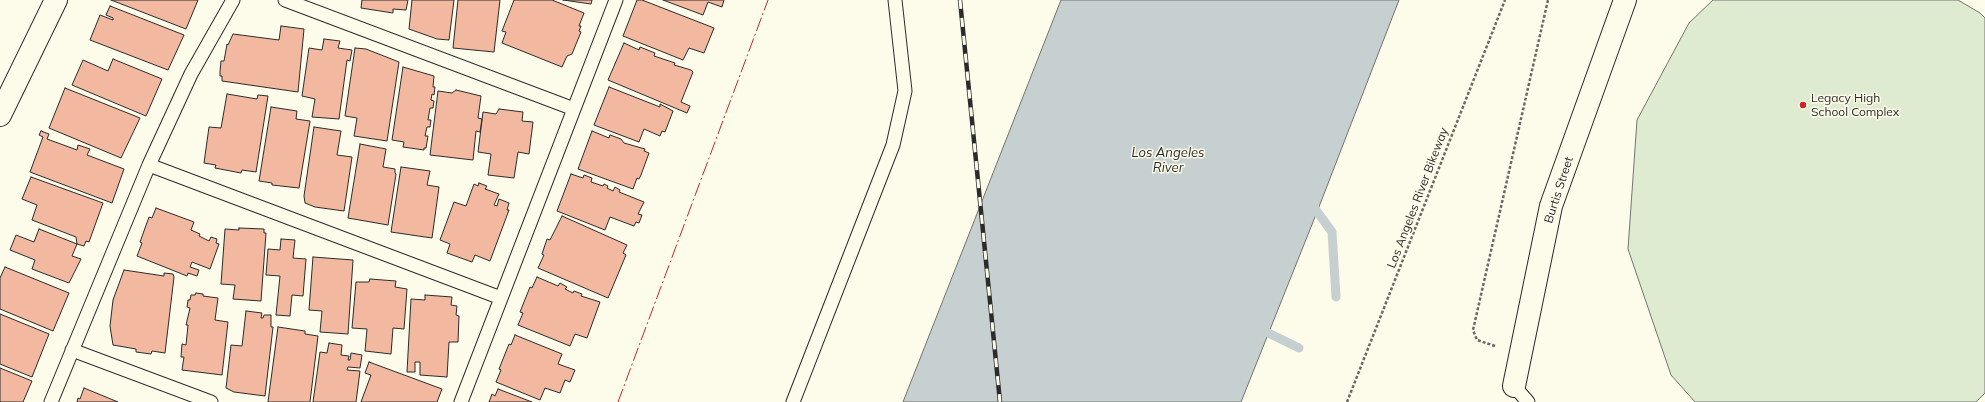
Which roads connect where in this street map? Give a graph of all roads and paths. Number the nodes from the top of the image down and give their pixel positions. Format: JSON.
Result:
{"nodes":[{"id":1,"x":56,"y":0,"type":"edge"},
{"id":2,"x":233,"y":0,"type":"edge"},
{"id":3,"x":285,"y":0,"type":"edge"},
{"id":4,"x":616,"y":0,"type":"edge"},
{"id":5,"x":895,"y":0,"type":"edge"},
{"id":6,"x":1505,"y":0,"type":"edge"},
{"id":7,"x":1548,"y":0,"type":"edge"},
{"id":8,"x":1625,"y":0,"type":"edge"},
{"id":9,"x":574,"y":109,"type":"junction"},
{"id":10,"x":0,"y":115,"type":"edge"},
{"id":11,"x":149,"y":165,"type":"junction"},
{"id":12,"x":501,"y":298,"type":"junction"},
{"id":13,"x":72,"y":350,"type":"junction"},
{"id":14,"x":1520,"y":355,"type":"junction"},
{"id":15,"x":1521,"y":394,"type":"edge"},
{"id":16,"x":51,"y":402,"type":"edge"},
{"id":17,"x":211,"y":402,"type":"edge"},
{"id":18,"x":461,"y":402,"type":"edge"},
{"id":19,"x":793,"y":402,"type":"edge"},
{"id":20,"x":1346,"y":402,"type":"edge"}],
"edges":[{"from":1,"to":10,"type":"street"},
{"from":2,"to":11,"type":"lane"},
{"from":3,"to":9,"type":"lane"},
{"from":4,"to":9,"type":"lane"},
{"from":5,"to":19,"type":"lane"},
{"from":6,"to":20,"type":"path","name":"Los Angeles River Bikeway"},
{"from":7,"to":14,"type":"path"},
{"from":8,"to":14,"type":"street","name":"Burtis Street"},
{"from":9,"to":12,"type":"lane"},
{"from":11,"to":12,"type":"lane"},
{"from":11,"to":13,"type":"lane"},
{"from":12,"to":18,"type":"lane"},
{"from":13,"to":16,"type":"lane"},
{"from":13,"to":17,"type":"lane"},
{"from":14,"to":15,"type":"street","name":"Burtis Street"}]}
